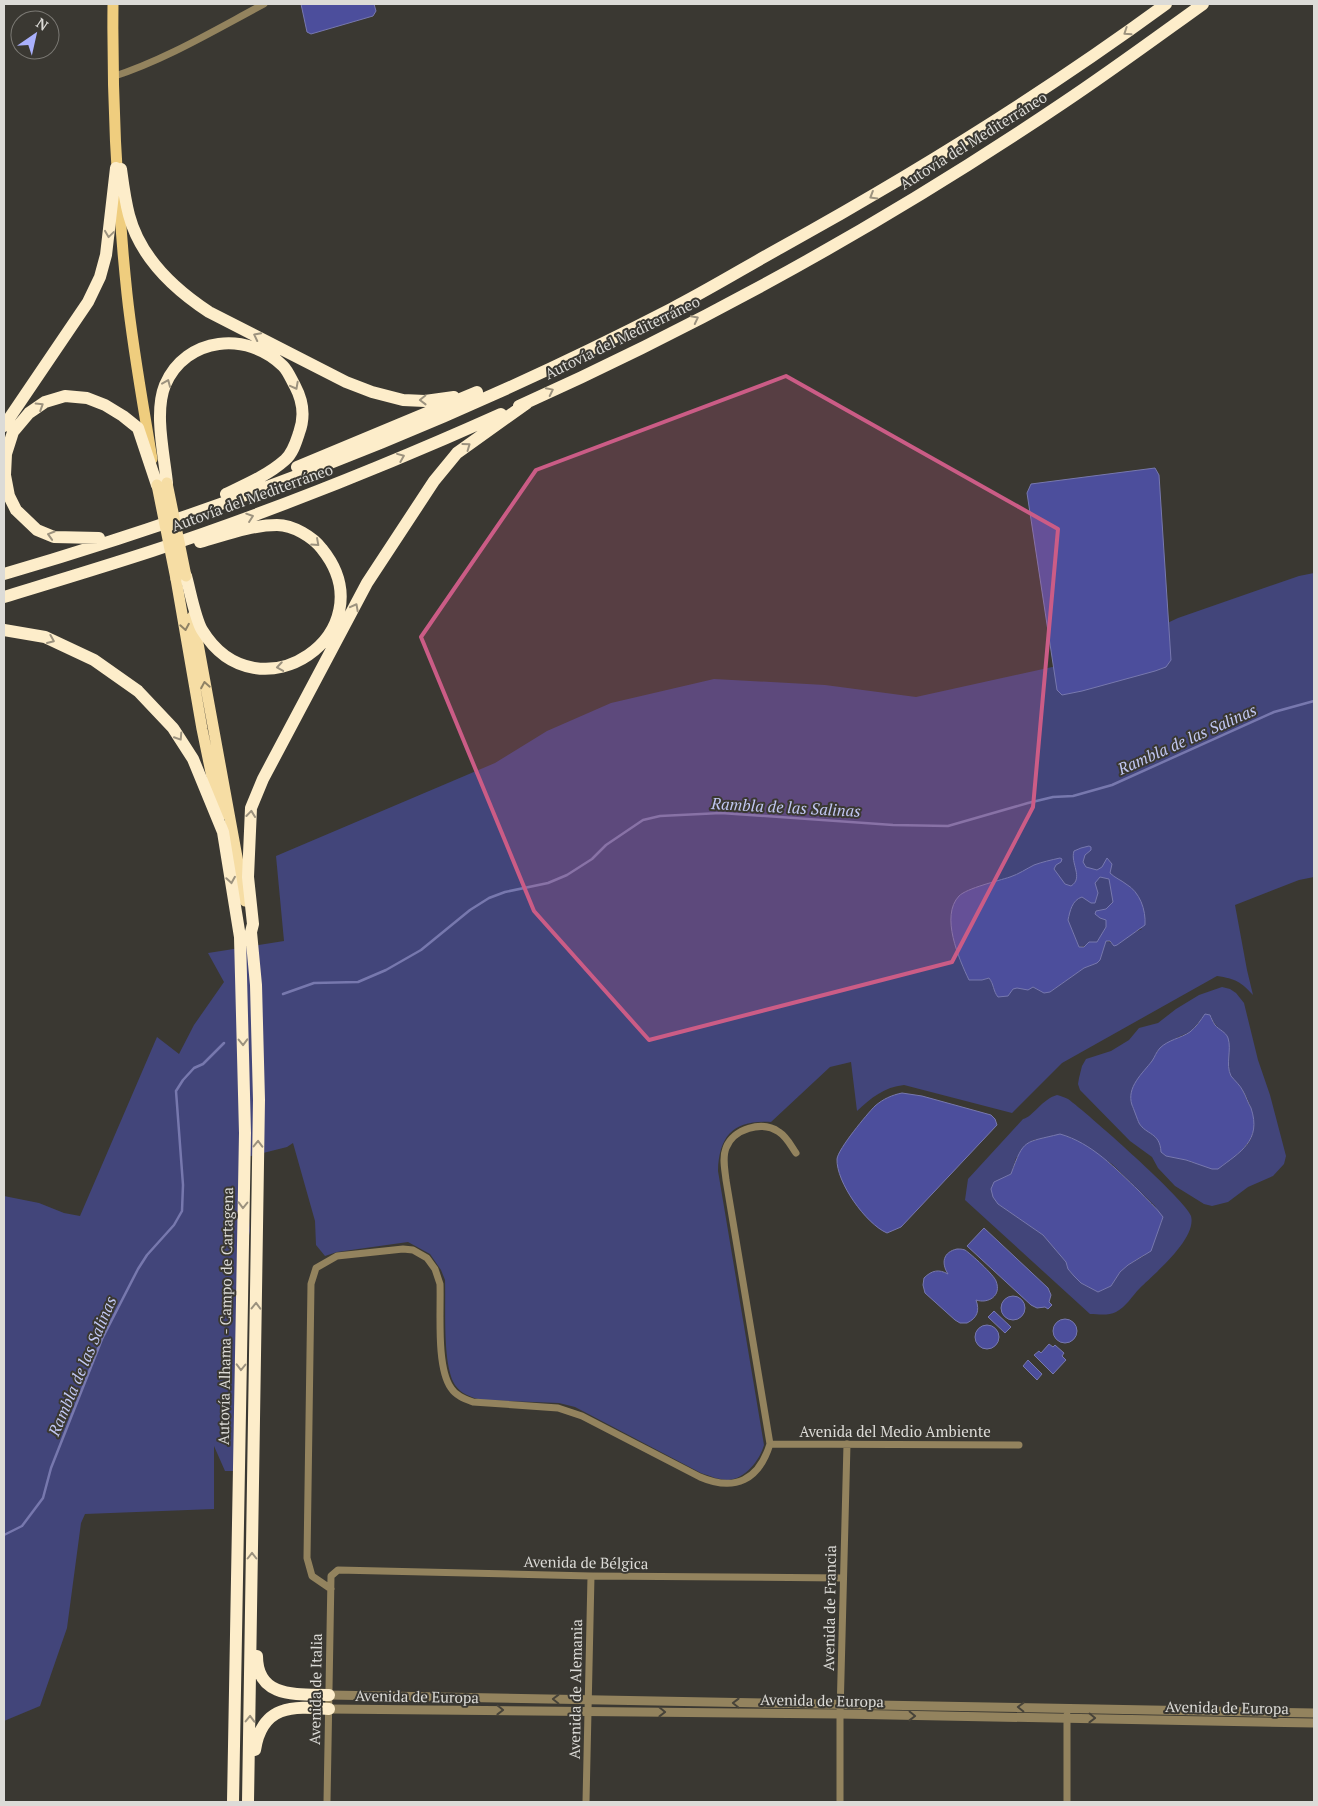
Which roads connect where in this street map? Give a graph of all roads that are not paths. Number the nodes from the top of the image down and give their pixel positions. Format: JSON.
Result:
{"nodes":[{"id":1,"x":113,"y":4,"type":"edge"},
{"id":2,"x":264,"y":4,"type":"edge"},
{"id":3,"x":1166,"y":4,"type":"edge"},
{"id":4,"x":1203,"y":4,"type":"edge"},
{"id":5,"x":112,"y":78,"type":"junction"},
{"id":6,"x":118,"y":168,"type":"junction"},
{"id":7,"x":745,"y":268,"type":"junction"},
{"id":8,"x":471,"y":395,"type":"junction"},
{"id":9,"x":527,"y":402,"type":"junction"},
{"id":10,"x":4,"y":426,"type":"edge"},
{"id":11,"x":162,"y":484,"type":"junction"},
{"id":12,"x":226,"y":494,"type":"junction"},
{"id":13,"x":99,"y":538,"type":"junction"},
{"id":14,"x":4,"y":567,"type":"edge"},
{"id":15,"x":4,"y":574,"type":"edge"},
{"id":16,"x":181,"y":577,"type":"junction"},
{"id":17,"x":4,"y":597,"type":"edge"},
{"id":18,"x":4,"y":602,"type":"edge"},
{"id":19,"x":4,"y":630,"type":"edge"},
{"id":20,"x":224,"y":832,"type":"junction"},
{"id":21,"x":251,"y":932,"type":"junction"},
{"id":22,"x":796,"y":1154,"type":"dead end"},
{"id":23,"x":770,"y":1444,"type":"junction"},
{"id":24,"x":847,"y":1444,"type":"junction"},
{"id":25,"x":1019,"y":1445,"type":"dead end"},
{"id":26,"x":331,"y":1576,"type":"joint"},
{"id":27,"x":590,"y":1576,"type":"junction"},
{"id":28,"x":843,"y":1578,"type":"junction"},
{"id":29,"x":331,"y":1589,"type":"junction"},
{"id":30,"x":251,"y":1624,"type":"junction"},
{"id":31,"x":329,"y":1695,"type":"junction"},
{"id":32,"x":588,"y":1700,"type":"junction"},
{"id":33,"x":1067,"y":1707,"type":"junction"},
{"id":34,"x":329,"y":1708,"type":"junction"},
{"id":35,"x":840,"y":1710,"type":"junction"},
{"id":36,"x":588,"y":1711,"type":"junction"},
{"id":37,"x":1314,"y":1713,"type":"edge"},
{"id":38,"x":1067,"y":1718,"type":"junction"},
{"id":39,"x":1314,"y":1722,"type":"edge"},
{"id":40,"x":233,"y":1802,"type":"edge"},
{"id":41,"x":248,"y":1802,"type":"edge"},
{"id":42,"x":254,"y":1802,"type":"edge"},
{"id":43,"x":327,"y":1802,"type":"edge"},
{"id":44,"x":586,"y":1802,"type":"edge"},
{"id":45,"x":840,"y":1802,"type":"edge"},
{"id":46,"x":1067,"y":1802,"type":"edge"}],
"edges":[{"from":1,"to":5,"type":"main road"},
{"from":2,"to":5,"type":"street"},
{"from":3,"to":7,"type":"highway","name":"Autovía del Mediterráneo","one_way":true},
{"from":9,"to":4,"type":"highway","name":"Autovía del Mediterráneo","one_way":true},
{"from":5,"to":6,"type":"main road"},
{"from":8,"to":6,"type":"highway","one_way":true},
{"from":6,"to":10,"type":"highway","one_way":true},
{"from":6,"to":11,"type":"main road"},
{"from":7,"to":8,"type":"highway"},
{"from":7,"to":15,"type":"highway","name":"Autovía del Mediterráneo"},
{"from":8,"to":12,"type":"highway"},
{"from":17,"to":9,"type":"highway","name":"Autovía del Mediterráneo","one_way":true},
{"from":21,"to":9,"type":"highway","name":"Autovía Alhama - Campo de Cartagena","one_way":true},
{"from":11,"to":12,"type":"highway","one_way":true},
{"from":13,"to":11,"type":"highway","one_way":true},
{"from":11,"to":16,"type":"highway","bridge":true},
{"from":12,"to":13,"type":"highway"},
{"from":13,"to":14,"type":"highway"},
{"from":18,"to":16,"type":"highway","one_way":true},
{"from":16,"to":20,"type":"highway","one_way":true},
{"from":21,"to":16,"type":"highway","one_way":true},
{"from":19,"to":20,"type":"highway","name":"Autovía Alhama - Campo de Cartagena","one_way":true},
{"from":20,"to":40,"type":"highway","name":"Autovía Alhama - Campo de Cartagena","one_way":true},
{"from":30,"to":21,"type":"highway","name":"Autovía Alhama - Campo de Cartagena","one_way":true},
{"from":22,"to":23,"type":"street"},
{"from":23,"to":24,"type":"street","name":"Avenida del Medio Ambiente"},
{"from":23,"to":29,"type":"street"},
{"from":24,"to":25,"type":"street","name":"Avenida del Medio Ambiente"},
{"from":24,"to":28,"type":"street","name":"Avenida de Francia"},
{"from":26,"to":27,"type":"street","name":"Avenida de Bélgica"},
{"from":26,"to":29,"type":"street","name":"Avenida de Italia"},
{"from":27,"to":28,"type":"street","name":"Avenida de Bélgica"},
{"from":27,"to":32,"type":"street","name":"Avenida de Alemania"},
{"from":28,"to":35,"type":"street","name":"Avenida de Francia"},
{"from":29,"to":31,"type":"street","name":"Avenida de Italia"},
{"from":30,"to":31,"type":"highway"},
{"from":41,"to":30,"type":"highway","name":"Autovía Alhama - Campo de Cartagena","one_way":true},
{"from":32,"to":31,"type":"street","name":"Avenida de Europa","one_way":true},
{"from":31,"to":34,"type":"street","name":"Avenida de Italia"},
{"from":35,"to":32,"type":"street","name":"Avenida de Europa","one_way":true},
{"from":32,"to":36,"type":"street","name":"Avenida de Alemania"},
{"from":33,"to":35,"type":"street","name":"Avenida de Europa","one_way":true},
{"from":33,"to":37,"type":"street","name":"Avenida de Europa"},
{"from":33,"to":38,"type":"street"},
{"from":34,"to":36,"type":"street","name":"Avenida de Europa","one_way":true},
{"from":34,"to":42,"type":"highway"},
{"from":34,"to":43,"type":"street","name":"Avenida de Italia"},
{"from":36,"to":35,"type":"street","name":"Avenida de Europa","one_way":true},
{"from":35,"to":38,"type":"street","name":"Avenida de Europa","one_way":true},
{"from":35,"to":45,"type":"street","name":"Avenida de Francia"},
{"from":36,"to":44,"type":"street","name":"Avenida de Alemania"},
{"from":38,"to":39,"type":"street","name":"Avenida de Europa","one_way":true},
{"from":38,"to":46,"type":"street"}]}
